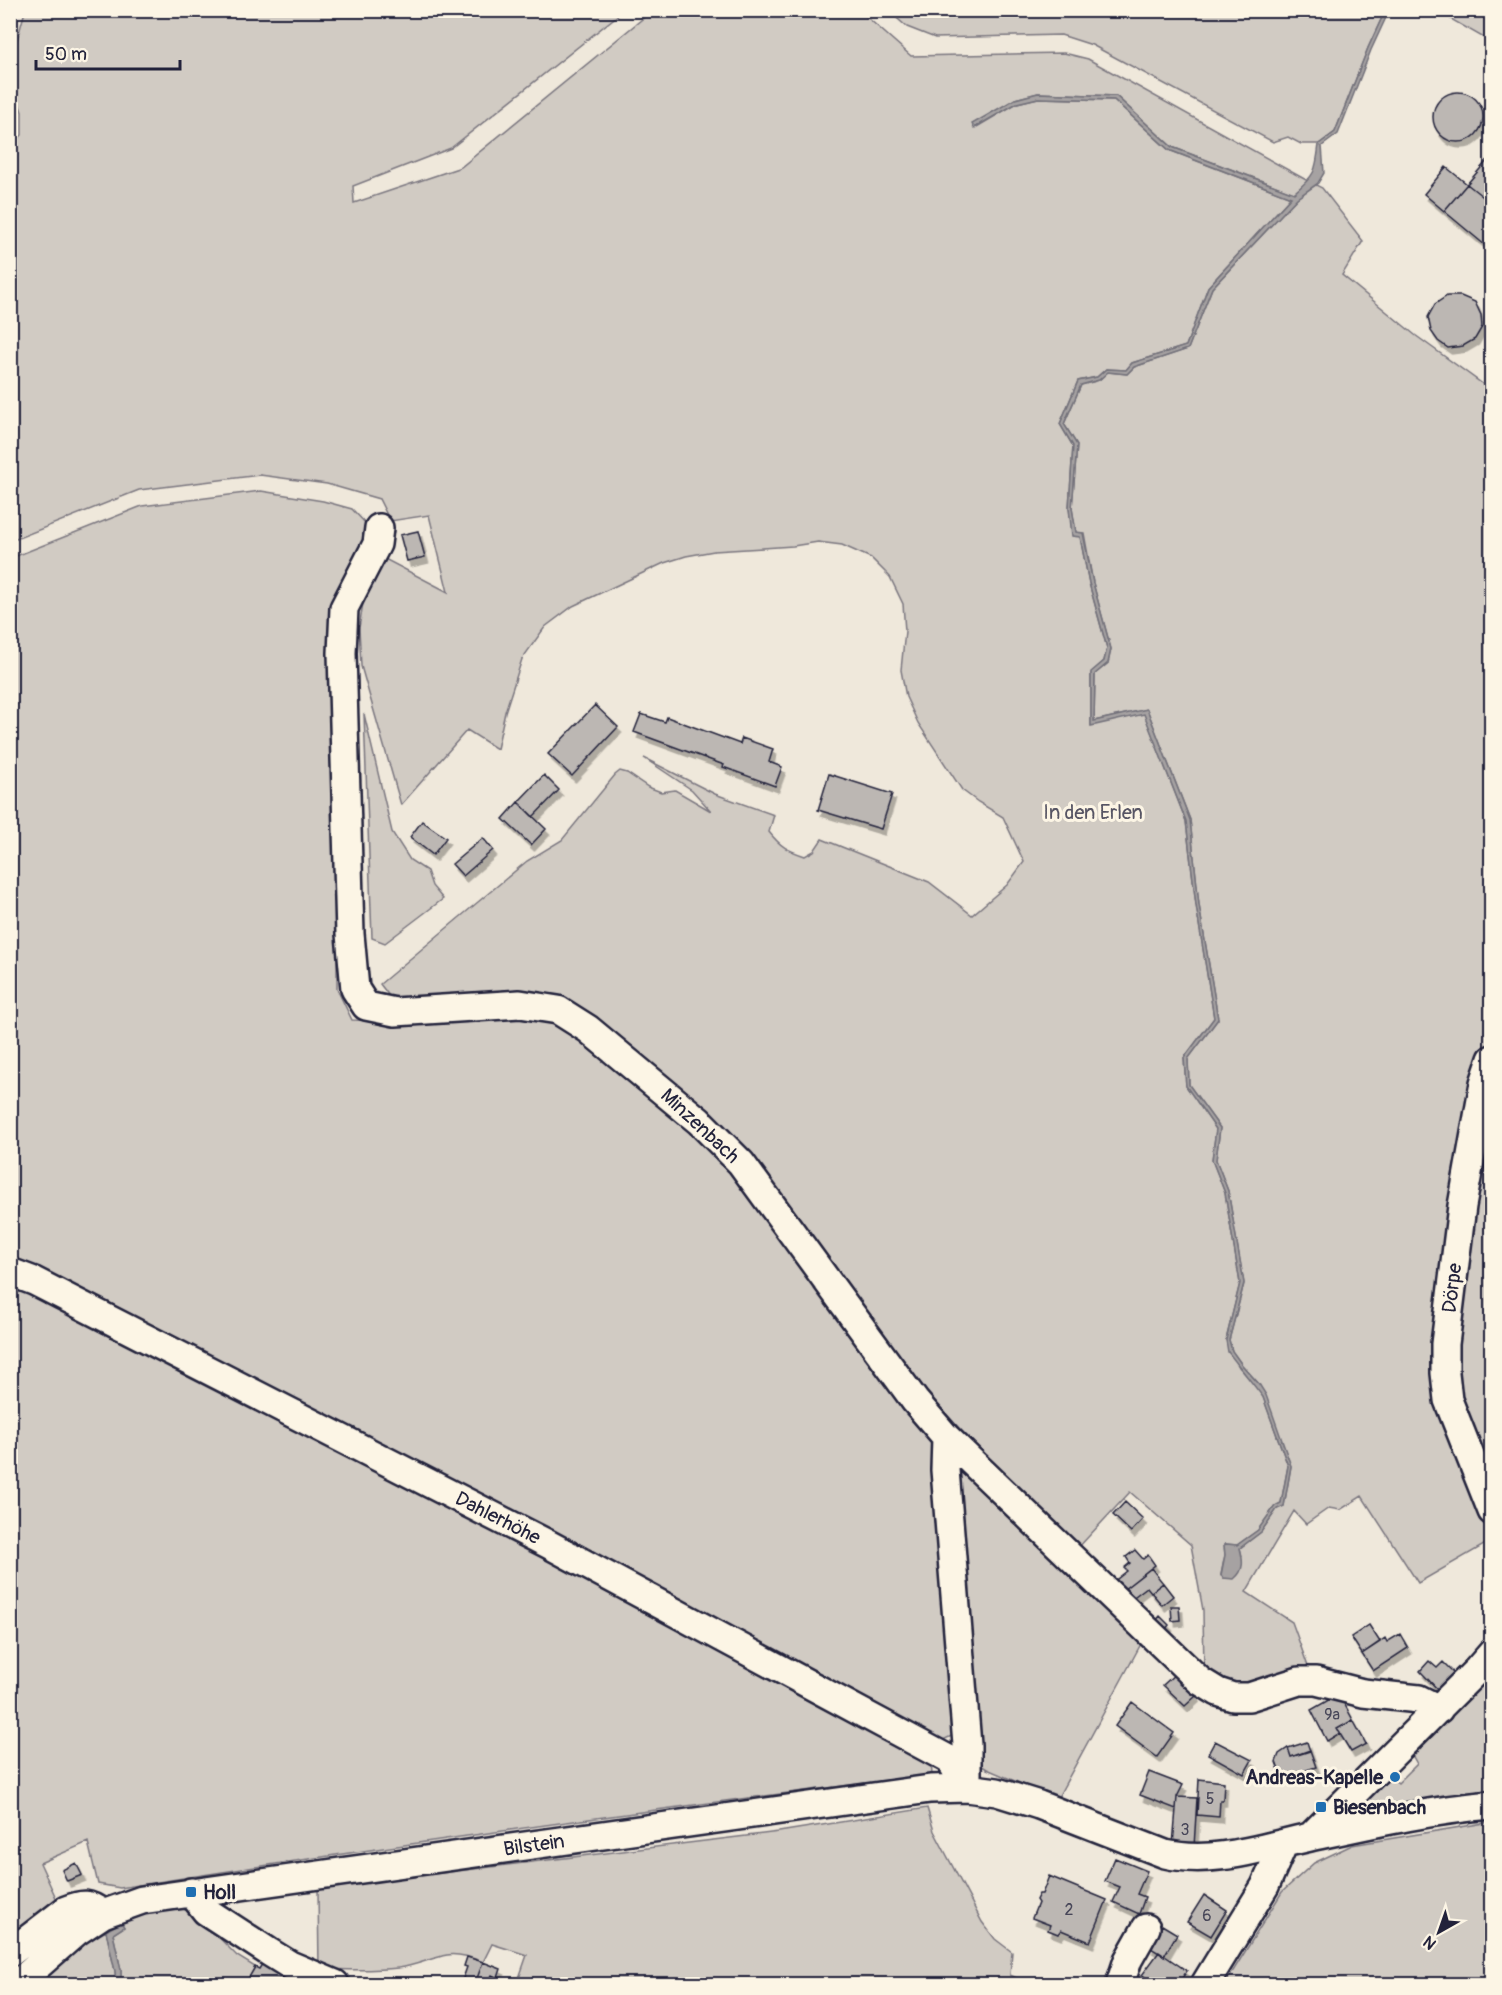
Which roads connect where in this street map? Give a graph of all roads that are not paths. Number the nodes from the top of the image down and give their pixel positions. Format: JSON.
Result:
{"nodes":[{"id":1,"x":380,"y":528,"type":"dead end"},
{"id":2,"x":1491,"y":1059,"type":"edge"},
{"id":3,"x":10,"y":1272,"type":"edge"},
{"id":4,"x":946,"y":1437,"type":"junction"},
{"id":5,"x":1491,"y":1511,"type":"edge"},
{"id":6,"x":1491,"y":1653,"type":"edge"},
{"id":7,"x":1439,"y":1709,"type":"junction"},
{"id":8,"x":967,"y":1788,"type":"junction"},
{"id":9,"x":1491,"y":1805,"type":"edge"},
{"id":10,"x":1310,"y":1837,"type":"junction"},
{"id":11,"x":1284,"y":1843,"type":"junction"},
{"id":12,"x":190,"y":1892,"type":"junction"},
{"id":13,"x":103,"y":1914,"type":"junction"},
{"id":14,"x":1146,"y":1928,"type":"dead end"},
{"id":15,"x":10,"y":1953,"type":"edge"},
{"id":16,"x":17,"y":1984,"type":"edge"},
{"id":17,"x":335,"y":1984,"type":"edge"},
{"id":18,"x":1120,"y":1984,"type":"edge"},
{"id":19,"x":1205,"y":1984,"type":"edge"}],
"edges":[{"from":1,"to":4,"type":"street","name":"Minzenbach"},
{"from":2,"to":5,"type":"street","name":"Dörpe"},
{"from":3,"to":8,"type":"street","name":"Dahlerhöhe"},
{"from":4,"to":7,"type":"street"},
{"from":4,"to":8,"type":"street"},
{"from":6,"to":7,"type":"street"},
{"from":7,"to":10,"type":"street"},
{"from":8,"to":11,"type":"street"},
{"from":8,"to":12,"type":"street","name":"Bilstein"},
{"from":9,"to":10,"type":"street"},
{"from":10,"to":11,"type":"street"},
{"from":11,"to":19,"type":"street"},
{"from":12,"to":13,"type":"street","name":"Bilstein"},
{"from":12,"to":17,"type":"street"},
{"from":13,"to":15,"type":"street"},
{"from":13,"to":16,"type":"street","name":"Bilstein"},
{"from":14,"to":18,"type":"street"}]}
